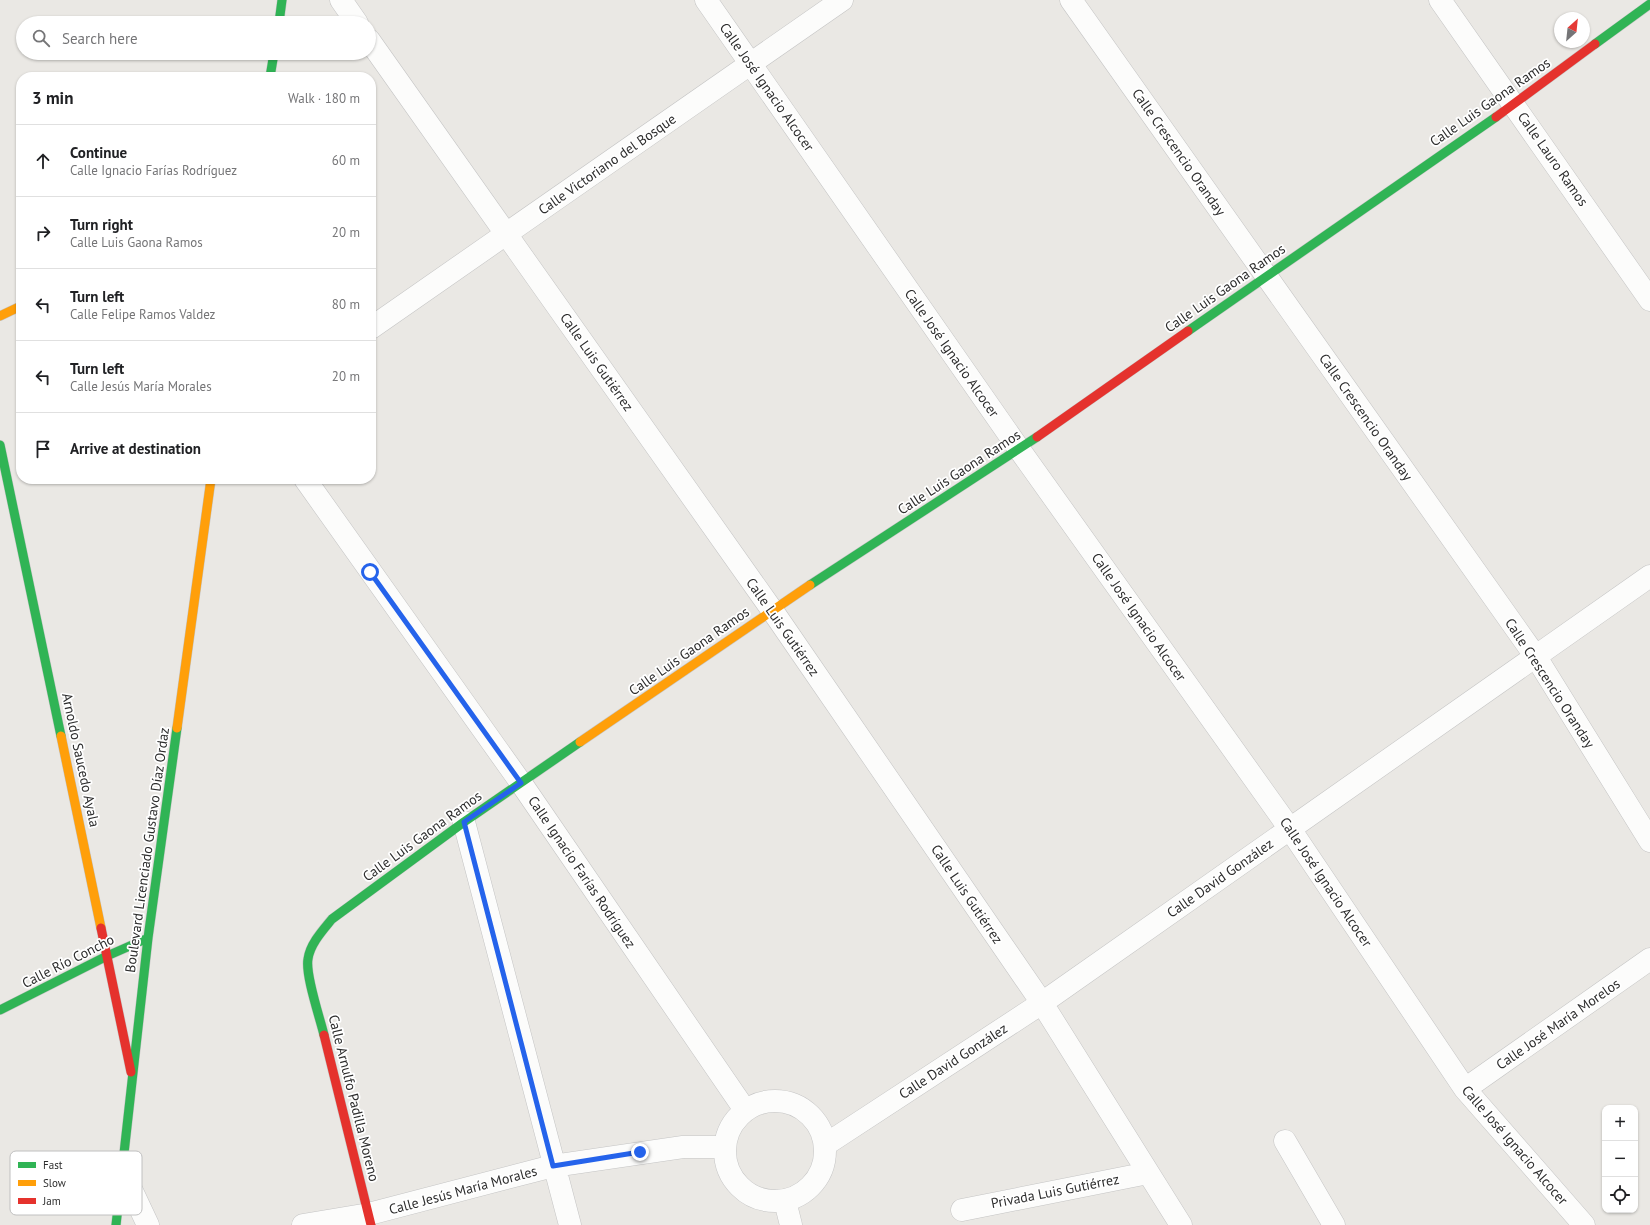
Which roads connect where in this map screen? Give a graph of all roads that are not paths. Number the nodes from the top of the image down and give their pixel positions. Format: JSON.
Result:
{"nodes":[{"id":1,"x":282,"y":0,"type":"edge"},
{"id":2,"x":341,"y":0,"type":"edge"},
{"id":3,"x":706,"y":0,"type":"edge"},
{"id":4,"x":842,"y":0,"type":"edge"},
{"id":5,"x":1071,"y":0,"type":"edge"},
{"id":6,"x":1440,"y":0,"type":"edge"},
{"id":7,"x":1650,"y":4,"type":"edge"},
{"id":8,"x":280,"y":16,"type":"edge"},
{"id":9,"x":352,"y":16,"type":"edge"},
{"id":10,"x":376,"y":50,"type":"edge"},
{"id":11,"x":273,"y":60,"type":"edge"},
{"id":12,"x":752,"y":65,"type":"junction"},
{"id":13,"x":271,"y":72,"type":"edge"},
{"id":14,"x":1514,"y":104,"type":"junction"},
{"id":15,"x":506,"y":234,"type":"junction"},
{"id":16,"x":1266,"y":276,"type":"junction"},
{"id":17,"x":1650,"y":300,"type":"edge"},
{"id":18,"x":16,"y":308,"type":"edge"},
{"id":19,"x":0,"y":316,"type":"edge"},
{"id":20,"x":376,"y":325,"type":"edge"},
{"id":21,"x":0,"y":445,"type":"edge"},
{"id":22,"x":1019,"y":449,"type":"junction"},
{"id":23,"x":211,"y":484,"type":"edge"},
{"id":24,"x":308,"y":484,"type":"edge"},
{"id":25,"x":1650,"y":576,"type":"edge"},
{"id":26,"x":772,"y":610,"type":"junction"},
{"id":27,"x":1536,"y":657,"type":"junction"},
{"id":28,"x":521,"y":783,"type":"junction"},
{"id":29,"x":464,"y":822,"type":"junction"},
{"id":30,"x":1290,"y":829,"type":"junction"},
{"id":31,"x":1650,"y":841,"type":"edge"},
{"id":32,"x":148,"y":938,"type":"junction"},
{"id":33,"x":107,"y":956,"type":"junction"},
{"id":34,"x":1650,"y":959,"type":"edge"},
{"id":35,"x":310,"y":977,"type":"joint"},
{"id":36,"x":1042,"y":1003,"type":"junction"},
{"id":37,"x":0,"y":1010,"type":"edge"},
{"id":38,"x":133,"y":1081,"type":"junction"},
{"id":39,"x":1465,"y":1089,"type":"junction"},
{"id":40,"x":745,"y":1110,"type":"junction"},
{"id":41,"x":1285,"y":1141,"type":"dead end"},
{"id":42,"x":825,"y":1145,"type":"junction"},
{"id":43,"x":724,"y":1147,"type":"junction"},
{"id":44,"x":125,"y":1151,"type":"edge"},
{"id":45,"x":553,"y":1166,"type":"junction"},
{"id":46,"x":1148,"y":1173,"type":"junction"},
{"id":47,"x":785,"y":1201,"type":"junction"},
{"id":48,"x":962,"y":1210,"type":"dead end"},
{"id":49,"x":142,"y":1212,"type":"edge"},
{"id":50,"x":117,"y":1215,"type":"edge"},
{"id":51,"x":370,"y":1220,"type":"edge"},
{"id":52,"x":116,"y":1225,"type":"edge"},
{"id":53,"x":148,"y":1225,"type":"edge"},
{"id":54,"x":303,"y":1225,"type":"edge"},
{"id":55,"x":570,"y":1225,"type":"edge"},
{"id":56,"x":791,"y":1225,"type":"edge"},
{"id":57,"x":1181,"y":1225,"type":"edge"},
{"id":58,"x":1334,"y":1225,"type":"edge"},
{"id":59,"x":1584,"y":1225,"type":"edge"}],
"edges":[{"from":1,"to":8,"type":"street"},
{"from":2,"to":9,"type":"street"},
{"from":3,"to":12,"type":"street","name":"Calle José Ignacio Alcocer"},
{"from":4,"to":12,"type":"street","name":"Calle Victoriano del Bosque"},
{"from":5,"to":16,"type":"street","name":"Calle Crescencio Oranday"},
{"from":6,"to":14,"type":"street","name":"Calle Lauro Ramos"},
{"from":7,"to":14,"type":"street","name":"Calle Luis Gaona Ramos"},
{"from":10,"to":15,"type":"street","name":"Calle Luis Gutiérrez"},
{"from":11,"to":13,"type":"street"},
{"from":12,"to":15,"type":"street","name":"Calle Victoriano del Bosque"},
{"from":12,"to":22,"type":"street","name":"Calle José Ignacio Alcocer"},
{"from":14,"to":16,"type":"street","name":"Calle Luis Gaona Ramos"},
{"from":14,"to":17,"type":"street","name":"Calle Lauro Ramos"},
{"from":15,"to":20,"type":"street","name":"Calle Victoriano del Bosque"},
{"from":15,"to":26,"type":"street","name":"Calle Luis Gutiérrez"},
{"from":16,"to":22,"type":"street","name":"Calle Luis Gaona Ramos"},
{"from":16,"to":27,"type":"street","name":"Calle Crescencio Oranday"},
{"from":18,"to":19,"type":"street"},
{"from":21,"to":33,"type":"street","name":"Arnoldo Saucedo Ayala"},
{"from":22,"to":26,"type":"street","name":"Calle Luis Gaona Ramos"},
{"from":22,"to":30,"type":"street","name":"Calle José Ignacio Alcocer"},
{"from":23,"to":32,"type":"street","name":"Boulevard Licenciado Gustavo Díaz Ordaz"},
{"from":24,"to":28,"type":"street","name":"Calle Ignacio Farías Rodríguez"},
{"from":25,"to":27,"type":"street","name":"Calle David González"},
{"from":26,"to":28,"type":"street","name":"Calle Luis Gaona Ramos"},
{"from":26,"to":36,"type":"street","name":"Calle Luis Gutiérrez"},
{"from":27,"to":30,"type":"street","name":"Calle David González"},
{"from":27,"to":31,"type":"street","name":"Calle Crescencio Oranday"},
{"from":28,"to":29,"type":"street","name":"Calle Luis Gaona Ramos"},
{"from":28,"to":40,"type":"street","name":"Calle Ignacio Farías Rodríguez"},
{"from":29,"to":35,"type":"street","name":"Calle Luis Gaona Ramos"},
{"from":29,"to":45,"type":"street"},
{"from":30,"to":36,"type":"street","name":"Calle David González"},
{"from":30,"to":39,"type":"street","name":"Calle José Ignacio Alcocer"},
{"from":32,"to":33,"type":"street","name":"Calle Río Concho"},
{"from":32,"to":38,"type":"street","name":"Boulevard Licenciado Gustavo Díaz Ordaz"},
{"from":33,"to":37,"type":"street","name":"Calle Río Concho"},
{"from":33,"to":38,"type":"street","name":"Arnoldo Saucedo Ayala"},
{"from":34,"to":39,"type":"street","name":"Calle José María Morelos"},
{"from":35,"to":51,"type":"street","name":"Calle Arnulfo Padilla Moreno"},
{"from":36,"to":42,"type":"street","name":"Calle David González"},
{"from":36,"to":46,"type":"street","name":"Calle Luis Gutiérrez"},
{"from":38,"to":44,"type":"street","name":"Boulevard Licenciado Gustavo Díaz Ordaz"},
{"from":39,"to":59,"type":"street","name":"Calle José Ignacio Alcocer"},
{"from":40,"to":42,"type":"street"},
{"from":40,"to":43,"type":"street"},
{"from":41,"to":58,"type":"street"},
{"from":42,"to":47,"type":"street"},
{"from":43,"to":45,"type":"street","name":"Calle Jesús María Morales"},
{"from":43,"to":47,"type":"street"},
{"from":45,"to":51,"type":"street","name":"Calle Jesús María Morales"},
{"from":45,"to":55,"type":"street"},
{"from":46,"to":48,"type":"street","name":"Privada Luis Gutiérrez"},
{"from":46,"to":57,"type":"street","name":"Calle Luis Gutiérrez"},
{"from":47,"to":56,"type":"street"},
{"from":49,"to":53,"type":"street"},
{"from":50,"to":52,"type":"street","name":"Boulevard Licenciado Gustavo Díaz Ordaz"},
{"from":51,"to":54,"type":"street","name":"Calle Jesús María Morales"}]}
